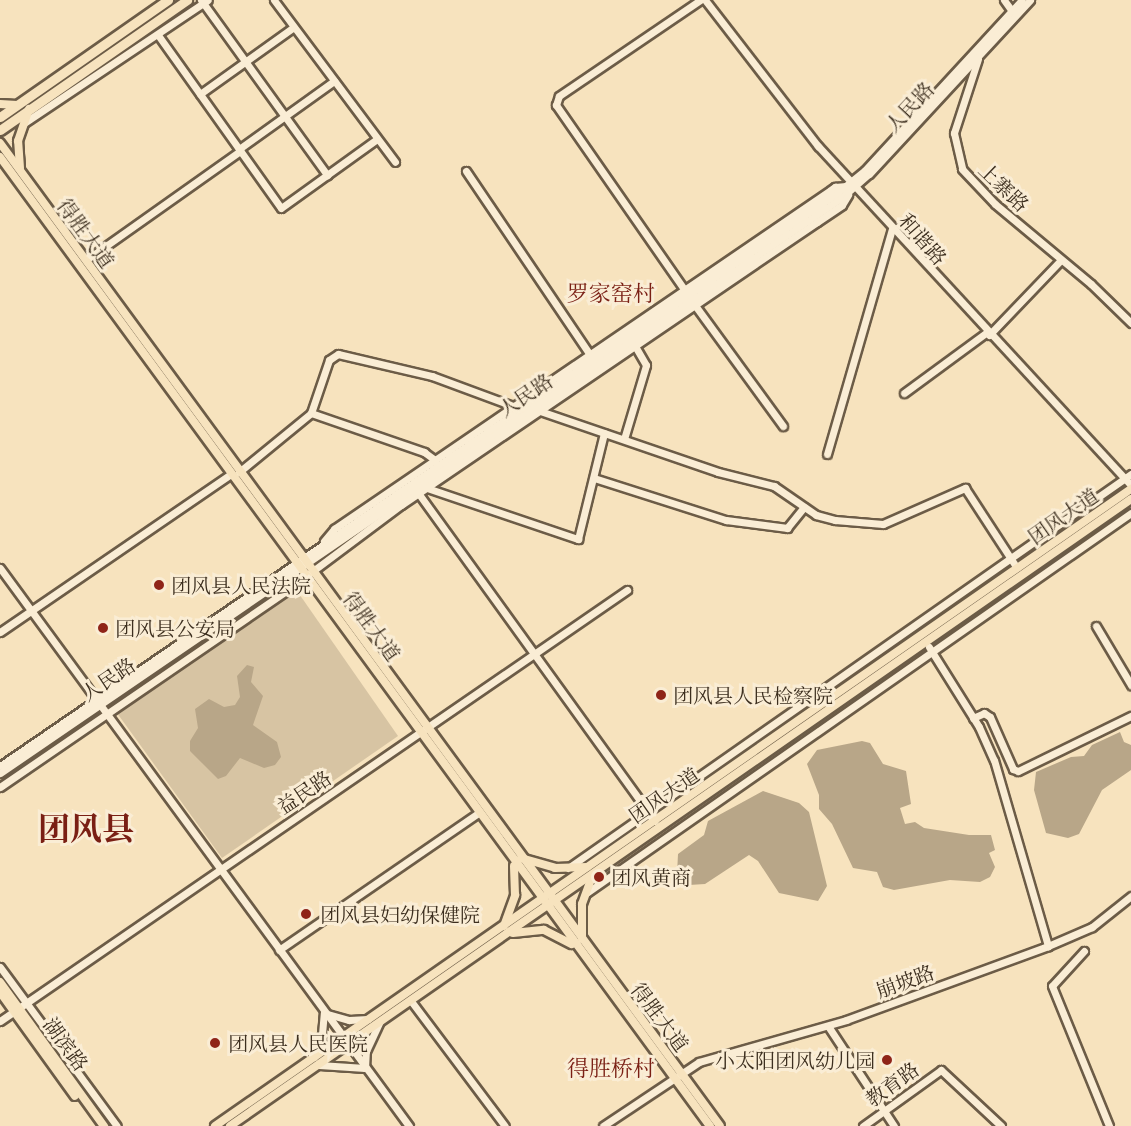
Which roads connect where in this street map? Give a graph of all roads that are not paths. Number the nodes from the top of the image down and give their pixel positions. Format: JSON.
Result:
{"nodes":[{"id":1,"x":168,"y":0,"type":"edge"},
{"id":2,"x":187,"y":0,"type":"edge"},
{"id":3,"x":274,"y":0,"type":"edge"},
{"id":4,"x":700,"y":0,"type":"edge"},
{"id":5,"x":705,"y":0,"type":"edge"},
{"id":6,"x":1004,"y":0,"type":"edge"},
{"id":7,"x":1022,"y":0,"type":"edge"},
{"id":8,"x":1030,"y":0,"type":"edge"},
{"id":9,"x":204,"y":1,"type":"edge"},
{"id":10,"x":1012,"y":11,"type":"junction"},
{"id":11,"x":294,"y":27,"type":"junction"},
{"id":12,"x":158,"y":35,"type":"junction"},
{"id":13,"x":980,"y":54,"type":"junction"},
{"id":14,"x":245,"y":62,"type":"junction"},
{"id":15,"x":333,"y":81,"type":"junction"},
{"id":16,"x":200,"y":94,"type":"junction"},
{"id":17,"x":0,"y":104,"type":"edge"},
{"id":18,"x":17,"y":105,"type":"junction"},
{"id":19,"x":29,"y":109,"type":"junction"},
{"id":20,"x":285,"y":116,"type":"junction"},
{"id":21,"x":0,"y":117,"type":"edge"},
{"id":22,"x":22,"y":124,"type":"junction"},
{"id":23,"x":0,"y":130,"type":"edge"},
{"id":24,"x":377,"y":138,"type":"junction"},
{"id":25,"x":0,"y":143,"type":"edge"},
{"id":26,"x":239,"y":150,"type":"junction"},
{"id":27,"x":0,"y":157,"type":"edge"},
{"id":28,"x":395,"y":162,"type":"dead end"},
{"id":29,"x":0,"y":168,"type":"edge"},
{"id":30,"x":466,"y":171,"type":"dead end"},
{"id":31,"x":16,"y":172,"type":"junction"},
{"id":32,"x":327,"y":175,"type":"junction"},
{"id":33,"x":850,"y":186,"type":"junction"},
{"id":34,"x":892,"y":228,"type":"junction"},
{"id":35,"x":86,"y":260,"type":"junction"},
{"id":36,"x":1061,"y":260,"type":"junction"},
{"id":37,"x":690,"y":298,"type":"junction"},
{"id":38,"x":1131,"y":323,"type":"edge"},
{"id":39,"x":988,"y":334,"type":"junction"},
{"id":40,"x":636,"y":348,"type":"junction"},
{"id":41,"x":592,"y":358,"type":"junction"},
{"id":42,"x":904,"y":393,"type":"dead end"},
{"id":43,"x":514,"y":406,"type":"junction"},
{"id":44,"x":523,"y":409,"type":"junction"},
{"id":45,"x":538,"y":410,"type":"junction"},
{"id":46,"x":311,"y":413,"type":"junction"},
{"id":47,"x":783,"y":426,"type":"dead end"},
{"id":48,"x":604,"y":433,"type":"junction"},
{"id":49,"x":624,"y":440,"type":"junction"},
{"id":50,"x":827,"y":454,"type":"dead end"},
{"id":51,"x":435,"y":460,"type":"junction"},
{"id":52,"x":235,"y":473,"type":"junction"},
{"id":53,"x":1128,"y":476,"type":"edge"},
{"id":54,"x":594,"y":478,"type":"junction"},
{"id":55,"x":1131,"y":487,"type":"edge"},
{"id":56,"x":428,"y":488,"type":"junction"},
{"id":57,"x":418,"y":489,"type":"junction"},
{"id":58,"x":1131,"y":499,"type":"edge"},
{"id":59,"x":804,"y":507,"type":"junction"},
{"id":60,"x":1131,"y":513,"type":"edge"},
{"id":61,"x":320,"y":547,"type":"junction"},
{"id":62,"x":1011,"y":558,"type":"junction"},
{"id":63,"x":303,"y":567,"type":"junction"},
{"id":64,"x":0,"y":568,"type":"edge"},
{"id":65,"x":1017,"y":568,"type":"junction"},
{"id":66,"x":627,"y":590,"type":"dead end"},
{"id":67,"x":31,"y":610,"type":"junction"},
{"id":68,"x":1096,"y":626,"type":"dead end"},
{"id":69,"x":0,"y":632,"type":"edge"},
{"id":70,"x":926,"y":642,"type":"junction"},
{"id":71,"x":931,"y":651,"type":"junction"},
{"id":72,"x":535,"y":654,"type":"junction"},
{"id":73,"x":1131,"y":686,"type":"edge"},
{"id":74,"x":99,"y":702,"type":"junction"},
{"id":75,"x":108,"y":713,"type":"junction"},
{"id":76,"x":1131,"y":716,"type":"edge"},
{"id":77,"x":973,"y":718,"type":"junction"},
{"id":78,"x":423,"y":731,"type":"junction"},
{"id":79,"x":0,"y":766,"type":"edge"},
{"id":80,"x":0,"y":773,"type":"edge"},
{"id":81,"x":0,"y":787,"type":"edge"},
{"id":82,"x":648,"y":811,"type":"junction"},
{"id":83,"x":478,"y":813,"type":"junction"},
{"id":84,"x":655,"y":821,"type":"junction"},
{"id":85,"x":516,"y":859,"type":"junction"},
{"id":86,"x":567,"y":868,"type":"junction"},
{"id":87,"x":220,"y":869,"type":"junction"},
{"id":88,"x":592,"y":871,"type":"junction"},
{"id":89,"x":584,"y":896,"type":"junction"},
{"id":90,"x":1131,"y":896,"type":"edge"},
{"id":91,"x":548,"y":902,"type":"junction"},
{"id":92,"x":505,"y":931,"type":"junction"},
{"id":93,"x":580,"y":945,"type":"junction"},
{"id":94,"x":1048,"y":946,"type":"junction"},
{"id":95,"x":279,"y":950,"type":"junction"},
{"id":96,"x":1084,"y":951,"type":"dead end"},
{"id":97,"x":0,"y":967,"type":"edge"},
{"id":98,"x":0,"y":982,"type":"edge"},
{"id":99,"x":0,"y":992,"type":"edge"},
{"id":100,"x":411,"y":1001,"type":"junction"},
{"id":101,"x":20,"y":1007,"type":"junction"},
{"id":102,"x":324,"y":1013,"type":"junction"},
{"id":103,"x":371,"y":1019,"type":"junction"},
{"id":104,"x":0,"y":1021,"type":"edge"},
{"id":105,"x":380,"y":1023,"type":"junction"},
{"id":106,"x":828,"y":1026,"type":"junction"},
{"id":107,"x":345,"y":1042,"type":"junction"},
{"id":108,"x":316,"y":1062,"type":"junction"},
{"id":109,"x":365,"y":1068,"type":"junction"},
{"id":110,"x":676,"y":1074,"type":"junction"},
{"id":111,"x":884,"y":1110,"type":"junction"},
{"id":112,"x":97,"y":1126,"type":"edge"},
{"id":113,"x":104,"y":1126,"type":"edge"},
{"id":114,"x":117,"y":1126,"type":"edge"},
{"id":115,"x":215,"y":1126,"type":"edge"},
{"id":116,"x":230,"y":1126,"type":"edge"},
{"id":117,"x":409,"y":1126,"type":"edge"},
{"id":118,"x":505,"y":1126,"type":"edge"},
{"id":119,"x":603,"y":1126,"type":"edge"},
{"id":120,"x":710,"y":1126,"type":"edge"},
{"id":121,"x":720,"y":1126,"type":"edge"},
{"id":122,"x":863,"y":1126,"type":"edge"},
{"id":123,"x":894,"y":1126,"type":"edge"},
{"id":124,"x":1001,"y":1126,"type":"edge"},
{"id":125,"x":1109,"y":1126,"type":"edge"}],
"edges":[{"from":1,"to":18,"type":"highway"},
{"from":2,"to":19,"type":"highway"},
{"from":3,"to":11,"type":"street"},
{"from":4,"to":37,"type":"street"},
{"from":5,"to":33,"type":"street","name":"和谐路"},
{"from":6,"to":10,"type":"street"},
{"from":7,"to":10,"type":"street","name":"人民路"},
{"from":8,"to":13,"type":"street","name":"人民路"},
{"from":9,"to":12,"type":"street"},
{"from":9,"to":14,"type":"street"},
{"from":10,"to":33,"type":"street","name":"人民路"},
{"from":11,"to":14,"type":"street"},
{"from":11,"to":15,"type":"street"},
{"from":12,"to":16,"type":"street"},
{"from":12,"to":22,"type":"street"},
{"from":13,"to":33,"type":"street","name":"人民路"},
{"from":13,"to":36,"type":"street","name":"上寨路"},
{"from":14,"to":16,"type":"street"},
{"from":14,"to":20,"type":"street"},
{"from":15,"to":20,"type":"street"},
{"from":15,"to":24,"type":"street"},
{"from":16,"to":26,"type":"street"},
{"from":17,"to":18,"type":"main road"},
{"from":18,"to":21,"type":"highway"},
{"from":19,"to":22,"type":"main road"},
{"from":19,"to":23,"type":"highway"},
{"from":20,"to":26,"type":"street"},
{"from":20,"to":32,"type":"street"},
{"from":22,"to":31,"type":"main road"},
{"from":24,"to":28,"type":"street"},
{"from":24,"to":32,"type":"street"},
{"from":25,"to":31,"type":"main road","name":"得胜大道"},
{"from":26,"to":32,"type":"street"},
{"from":26,"to":35,"type":"street"},
{"from":27,"to":31,"type":"main road","name":"得胜大道"},
{"from":29,"to":31,"type":"main road"},
{"from":30,"to":41,"type":"street"},
{"from":31,"to":35,"type":"main road","name":"得胜大道"},
{"from":31,"to":52,"type":"main road","name":"得胜大道"},
{"from":33,"to":34,"type":"street","name":"和谐路"},
{"from":33,"to":37,"type":"street","name":"人民路"},
{"from":33,"to":37,"type":"street"},
{"from":34,"to":39,"type":"street","name":"和谐路"},
{"from":34,"to":50,"type":"street"},
{"from":35,"to":52,"type":"main road","name":"得胜大道"},
{"from":36,"to":38,"type":"street","name":"上寨路"},
{"from":36,"to":39,"type":"street"},
{"from":37,"to":40,"type":"street"},
{"from":37,"to":41,"type":"street"},
{"from":37,"to":45,"type":"street","name":"人民路"},
{"from":37,"to":47,"type":"street"},
{"from":39,"to":42,"type":"street"},
{"from":39,"to":53,"type":"street","name":"和谐路"},
{"from":40,"to":45,"type":"street"},
{"from":40,"to":49,"type":"street"},
{"from":41,"to":43,"type":"street"},
{"from":41,"to":44,"type":"street","name":"人民路"},
{"from":43,"to":44,"type":"street"},
{"from":43,"to":46,"type":"street"},
{"from":43,"to":51,"type":"street"},
{"from":44,"to":61,"type":"street","name":"人民路"},
{"from":45,"to":48,"type":"street"},
{"from":45,"to":56,"type":"street"},
{"from":45,"to":57,"type":"street","name":"人民路"},
{"from":46,"to":51,"type":"street"},
{"from":46,"to":52,"type":"street"},
{"from":48,"to":49,"type":"street"},
{"from":48,"to":54,"type":"street"},
{"from":49,"to":59,"type":"street"},
{"from":51,"to":61,"type":"street"},
{"from":52,"to":63,"type":"main road","name":"得胜大道"},
{"from":52,"to":67,"type":"street"},
{"from":53,"to":55,"type":"street","name":"和谐路"},
{"from":53,"to":62,"type":"street"},
{"from":54,"to":56,"type":"street"},
{"from":54,"to":59,"type":"street"},
{"from":55,"to":65,"type":"main road","name":"团风大道"},
{"from":56,"to":57,"type":"street"},
{"from":57,"to":63,"type":"street"},
{"from":57,"to":72,"type":"street"},
{"from":58,"to":70,"type":"main road","name":"团风大道"},
{"from":59,"to":62,"type":"street"},
{"from":60,"to":71,"type":"street"},
{"from":61,"to":63,"type":"street","name":"人民路"},
{"from":62,"to":65,"type":"street"},
{"from":62,"to":82,"type":"street"},
{"from":63,"to":74,"type":"street","name":"人民路"},
{"from":63,"to":75,"type":"street"},
{"from":63,"to":78,"type":"main road","name":"得胜大道"},
{"from":64,"to":67,"type":"street"},
{"from":65,"to":84,"type":"main road","name":"团风大道"},
{"from":66,"to":72,"type":"street","name":"益民路"},
{"from":67,"to":69,"type":"street"},
{"from":67,"to":74,"type":"street"},
{"from":68,"to":73,"type":"street"},
{"from":70,"to":71,"type":"street"},
{"from":70,"to":88,"type":"main road","name":"团风大道"},
{"from":71,"to":77,"type":"street"},
{"from":71,"to":89,"type":"street"},
{"from":72,"to":78,"type":"street","name":"益民路"},
{"from":72,"to":82,"type":"street"},
{"from":74,"to":75,"type":"street"},
{"from":74,"to":79,"type":"street","name":"人民路"},
{"from":74,"to":80,"type":"street","name":"人民路"},
{"from":75,"to":81,"type":"street"},
{"from":75,"to":87,"type":"street"},
{"from":76,"to":77,"type":"street"},
{"from":77,"to":94,"type":"street"},
{"from":78,"to":83,"type":"main road","name":"得胜大道"},
{"from":78,"to":85,"type":"main road","name":"得胜大道"},
{"from":78,"to":87,"type":"street","name":"益民路"},
{"from":82,"to":84,"type":"street"},
{"from":82,"to":86,"type":"street"},
{"from":83,"to":85,"type":"main road","name":"得胜大道"},
{"from":83,"to":95,"type":"street"},
{"from":84,"to":88,"type":"main road","name":"团风大道"},
{"from":85,"to":86,"type":"main road"},
{"from":85,"to":91,"type":"main road","name":"得胜大道"},
{"from":85,"to":92,"type":"main road"},
{"from":86,"to":88,"type":"main road"},
{"from":87,"to":95,"type":"street"},
{"from":87,"to":101,"type":"street","name":"益民路"},
{"from":88,"to":89,"type":"main road"},
{"from":88,"to":91,"type":"main road","name":"团风大道"},
{"from":89,"to":93,"type":"main road"},
{"from":90,"to":94,"type":"street","name":"崩坡路"},
{"from":91,"to":92,"type":"main road","name":"团风大道"},
{"from":91,"to":93,"type":"main road","name":"得胜大道"},
{"from":92,"to":93,"type":"main road"},
{"from":92,"to":100,"type":"main road","name":"团风大道"},
{"from":92,"to":103,"type":"main road","name":"团风大道"},
{"from":93,"to":110,"type":"main road","name":"得胜大道"},
{"from":94,"to":106,"type":"street","name":"崩坡路"},
{"from":95,"to":102,"type":"street"},
{"from":96,"to":125,"type":"street"},
{"from":97,"to":101,"type":"street"},
{"from":98,"to":101,"type":"main road","name":"湖滨路"},
{"from":99,"to":101,"type":"main road","name":"湖滨路"},
{"from":100,"to":105,"type":"main road","name":"团风大道"},
{"from":100,"to":118,"type":"street"},
{"from":101,"to":104,"type":"street","name":"益民路"},
{"from":101,"to":112,"type":"main road","name":"湖滨路"},
{"from":101,"to":113,"type":"main road","name":"湖滨路"},
{"from":101,"to":114,"type":"street"},
{"from":102,"to":103,"type":"street"},
{"from":102,"to":107,"type":"street"},
{"from":102,"to":108,"type":"street"},
{"from":103,"to":107,"type":"main road","name":"团风大道"},
{"from":105,"to":107,"type":"main road","name":"团风大道"},
{"from":105,"to":109,"type":"street"},
{"from":106,"to":110,"type":"street","name":"崩坡路"},
{"from":106,"to":111,"type":"street"},
{"from":107,"to":108,"type":"main road","name":"团风大道"},
{"from":107,"to":109,"type":"street"},
{"from":108,"to":109,"type":"street"},
{"from":108,"to":115,"type":"main road","name":"团风大道"},
{"from":108,"to":116,"type":"main road","name":"团风大道"},
{"from":109,"to":117,"type":"street"},
{"from":110,"to":119,"type":"street","name":"崩坡路"},
{"from":110,"to":120,"type":"main road","name":"得胜大道"},
{"from":110,"to":121,"type":"main road","name":"得胜大道"},
{"from":111,"to":122,"type":"street","name":"教育路"},
{"from":111,"to":123,"type":"street"},
{"from":111,"to":124,"type":"street","name":"教育路"}]}
